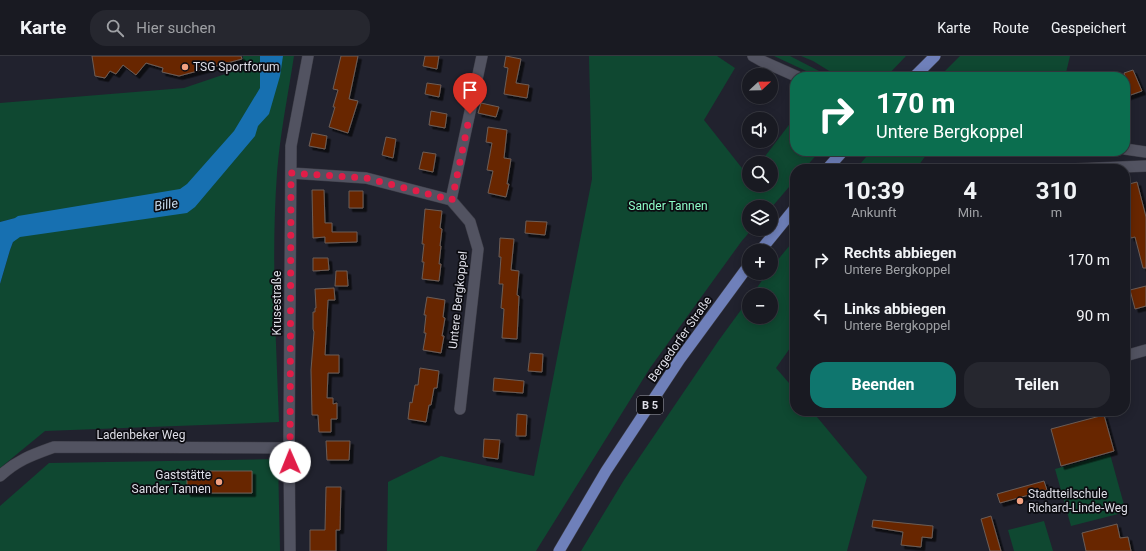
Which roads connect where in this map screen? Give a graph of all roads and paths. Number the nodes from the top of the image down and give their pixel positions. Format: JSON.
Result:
{"nodes":[{"id":1,"x":308,"y":56,"type":"edge"},
{"id":2,"x":482,"y":56,"type":"edge"},
{"id":3,"x":753,"y":56,"type":"edge"},
{"id":4,"x":935,"y":56,"type":"edge"},
{"id":5,"x":919,"y":72,"type":"edge"},
{"id":6,"x":790,"y":73,"type":"edge"},
{"id":7,"x":1130,"y":150,"type":"edge"},
{"id":8,"x":1146,"y":152,"type":"edge"},
{"id":9,"x":839,"y":156,"type":"edge"},
{"id":10,"x":831,"y":164,"type":"edge"},
{"id":11,"x":1146,"y":166,"type":"edge"},
{"id":12,"x":1130,"y":167,"type":"edge"},
{"id":13,"x":291,"y":173,"type":"junction"},
{"id":14,"x":452,"y":200,"type":"junction"},
{"id":15,"x":790,"y":214,"type":"edge"},
{"id":16,"x":766,"y":244,"type":"edge"},
{"id":17,"x":742,"y":275,"type":"edge"},
{"id":18,"x":1146,"y":350,"type":"edge"},
{"id":19,"x":1130,"y":355,"type":"edge"},
{"id":20,"x":460,"y":409,"type":"dead end"},
{"id":21,"x":289,"y":448,"type":"junction"},
{"id":22,"x":0,"y":476,"type":"edge"},
{"id":23,"x":290,"y":551,"type":"edge"},
{"id":24,"x":558,"y":551,"type":"edge"}],
"edges":[{"from":1,"to":13,"type":"street","name":"Krusestraße"},
{"from":2,"to":14,"type":"street"},
{"from":3,"to":6,"type":"street"},
{"from":4,"to":5,"type":"main road"},
{"from":7,"to":8,"type":"street"},
{"from":9,"to":10,"type":"main road"},
{"from":11,"to":12,"type":"street"},
{"from":13,"to":14,"type":"street"},
{"from":13,"to":21,"type":"street","name":"Krusestraße"},
{"from":14,"to":20,"type":"street","name":"Untere Bergkoppel"},
{"from":15,"to":16,"type":"main road"},
{"from":17,"to":24,"type":"main road","name":"Bergedorfer Straße","number":"B 5"},
{"from":18,"to":19,"type":"street"},
{"from":21,"to":22,"type":"street","name":"Ladenbeker Weg"},
{"from":21,"to":23,"type":"street","name":"Krusestraße"}]}
